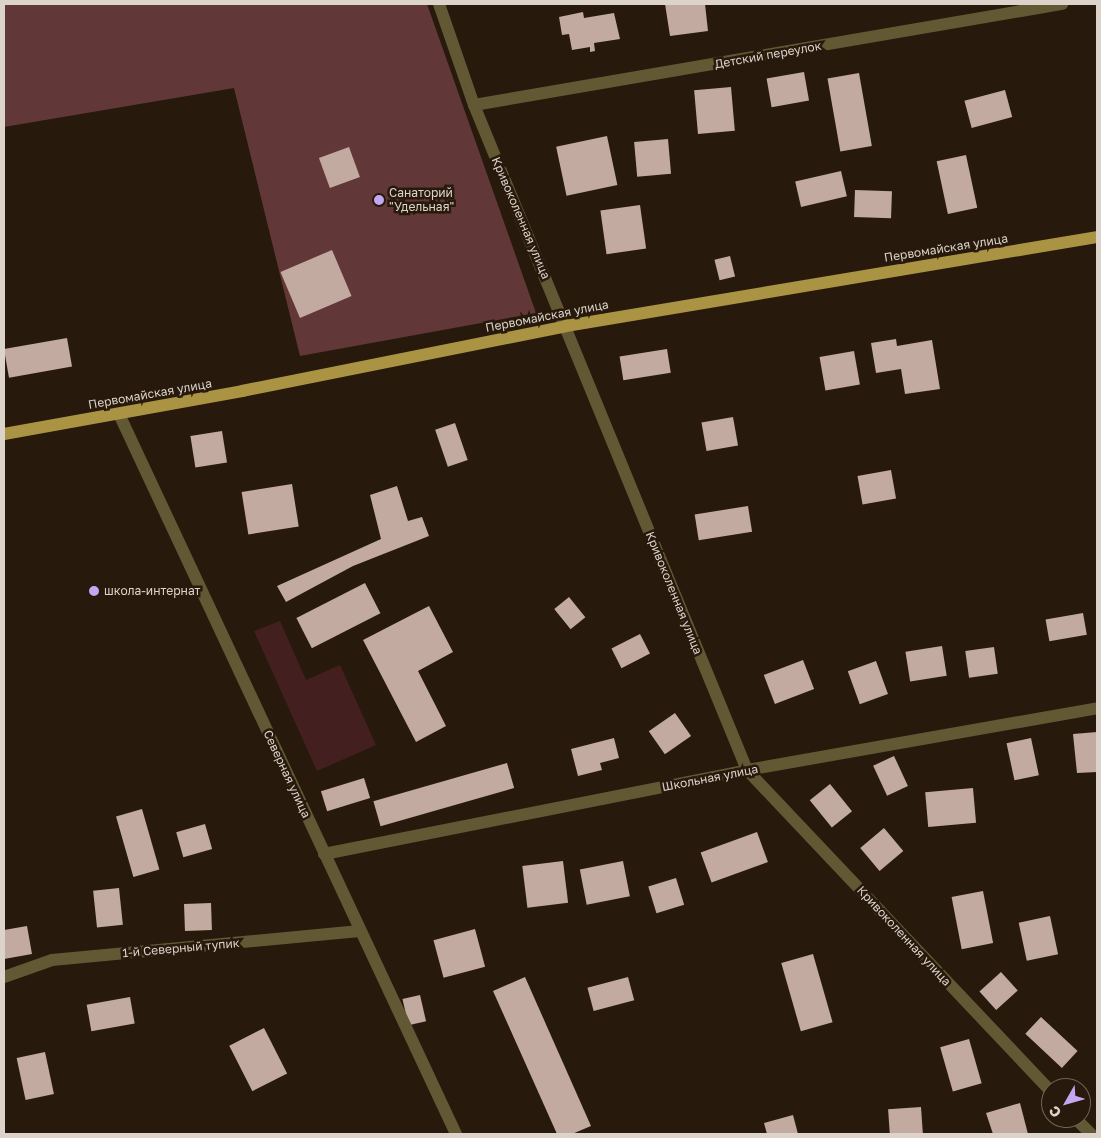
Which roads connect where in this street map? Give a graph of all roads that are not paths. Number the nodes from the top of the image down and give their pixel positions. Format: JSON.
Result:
{"nodes":[{"id":1,"x":439,"y":4,"type":"edge"},
{"id":2,"x":1062,"y":4,"type":"edge"},
{"id":3,"x":474,"y":105,"type":"junction"},
{"id":4,"x":1097,"y":238,"type":"edge"},
{"id":5,"x":566,"y":326,"type":"junction"},
{"id":6,"x":119,"y":414,"type":"junction"},
{"id":7,"x":4,"y":434,"type":"edge"},
{"id":8,"x":1097,"y":708,"type":"edge"},
{"id":9,"x":747,"y":770,"type":"junction"},
{"id":10,"x":324,"y":854,"type":"junction"},
{"id":11,"x":360,"y":931,"type":"junction"},
{"id":12,"x":4,"y":977,"type":"edge"},
{"id":13,"x":1041,"y":1081,"type":"edge"},
{"id":14,"x":456,"y":1134,"type":"edge"}],
"edges":[{"from":1,"to":3,"type":"street","name":"Кривоколенная улица"},
{"from":2,"to":3,"type":"street","name":"Детский переулок"},
{"from":3,"to":5,"type":"street","name":"Кривоколенная улица"},
{"from":4,"to":5,"type":"main road","name":"Первомайская улица"},
{"from":5,"to":6,"type":"main road","name":"Первомайская улица"},
{"from":5,"to":9,"type":"street","name":"Кривоколенная улица"},
{"from":6,"to":7,"type":"main road","name":"Первомайская улица"},
{"from":6,"to":10,"type":"street","name":"Северная улица"},
{"from":8,"to":9,"type":"street","name":"Школьная улица"},
{"from":9,"to":10,"type":"street","name":"Школьная улица"},
{"from":9,"to":13,"type":"street","name":"Кривоколенная улица"},
{"from":10,"to":11,"type":"street","name":"Северная улица"},
{"from":11,"to":12,"type":"street","name":"1-й Северный тупик"},
{"from":11,"to":14,"type":"street","name":"Северная улица"}]}
